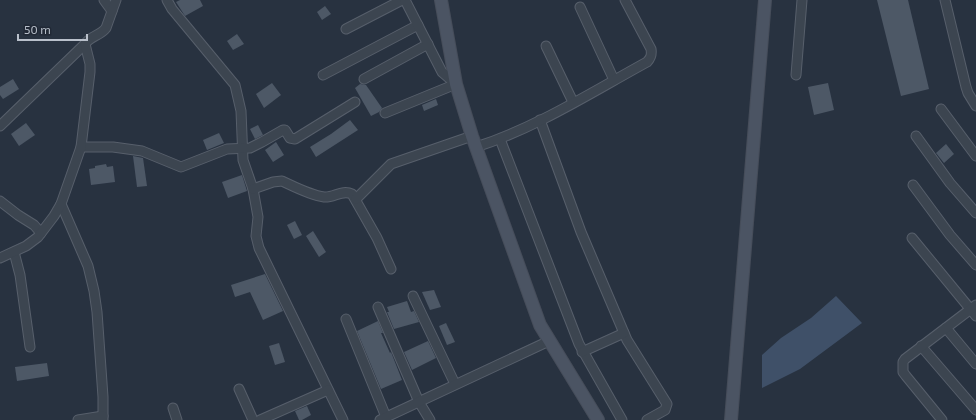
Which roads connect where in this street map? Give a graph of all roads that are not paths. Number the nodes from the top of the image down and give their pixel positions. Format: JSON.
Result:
{"nodes":[{"id":1,"x":104,"y":0,"type":"edge"},
{"id":2,"x":116,"y":0,"type":"edge"},
{"id":3,"x":167,"y":0,"type":"edge"},
{"id":4,"x":402,"y":0,"type":"edge"},
{"id":5,"x":405,"y":0,"type":"edge"},
{"id":6,"x":441,"y":0,"type":"edge"},
{"id":7,"x":625,"y":0,"type":"edge"},
{"id":8,"x":765,"y":0,"type":"edge"},
{"id":9,"x":802,"y":0,"type":"edge"},
{"id":10,"x":945,"y":0,"type":"edge"},
{"id":11,"x":580,"y":8,"type":"dead end"},
{"id":12,"x":112,"y":11,"type":"junction"},
{"id":13,"x":418,"y":25,"type":"junction"},
{"id":14,"x":346,"y":29,"type":"dead end"},
{"id":15,"x":85,"y":44,"type":"junction"},
{"id":16,"x":428,"y":44,"type":"junction"},
{"id":17,"x":546,"y":46,"type":"dead end"},
{"id":18,"x":323,"y":75,"type":"dead end"},
{"id":19,"x":796,"y":75,"type":"dead end"},
{"id":20,"x":364,"y":79,"type":"dead end"},
{"id":21,"x":614,"y":80,"type":"junction"},
{"id":22,"x":456,"y":84,"type":"junction"},
{"id":23,"x":355,"y":102,"type":"dead end"},
{"id":24,"x":573,"y":102,"type":"junction"},
{"id":25,"x":976,"y":106,"type":"edge"},
{"id":26,"x":941,"y":109,"type":"dead end"},
{"id":27,"x":385,"y":113,"type":"dead end"},
{"id":28,"x":540,"y":120,"type":"junction"},
{"id":29,"x":0,"y":126,"type":"edge"},
{"id":30,"x":916,"y":136,"type":"dead end"},
{"id":31,"x":500,"y":139,"type":"junction"},
{"id":32,"x":474,"y":141,"type":"junction"},
{"id":33,"x":81,"y":147,"type":"junction"},
{"id":34,"x":242,"y":149,"type":"junction"},
{"id":35,"x":976,"y":156,"type":"edge"},
{"id":36,"x":913,"y":184,"type":"dead end"},
{"id":37,"x":253,"y":189,"type":"junction"},
{"id":38,"x":356,"y":199,"type":"junction"},
{"id":39,"x":0,"y":201,"type":"edge"},
{"id":40,"x":62,"y":204,"type":"junction"},
{"id":41,"x":976,"y":212,"type":"edge"},
{"id":42,"x":41,"y":233,"type":"junction"},
{"id":43,"x":912,"y":238,"type":"dead end"},
{"id":44,"x":14,"y":252,"type":"junction"},
{"id":45,"x":0,"y":258,"type":"edge"},
{"id":46,"x":976,"y":264,"type":"edge"},
{"id":47,"x":391,"y":269,"type":"dead end"},
{"id":48,"x":413,"y":296,"type":"dead end"},
{"id":49,"x":378,"y":307,"type":"dead end"},
{"id":50,"x":974,"y":310,"type":"edge"},
{"id":51,"x":346,"y":319,"type":"dead end"},
{"id":52,"x":946,"y":328,"type":"junction"},
{"id":53,"x":624,"y":333,"type":"junction"},
{"id":54,"x":549,"y":341,"type":"junction"},
{"id":55,"x":921,"y":346,"type":"junction"},
{"id":56,"x":30,"y":347,"type":"dead end"},
{"id":57,"x":582,"y":352,"type":"junction"},
{"id":58,"x":976,"y":364,"type":"edge"},
{"id":59,"x":455,"y":384,"type":"junction"},
{"id":60,"x":239,"y":389,"type":"dead end"},
{"id":61,"x":328,"y":390,"type":"junction"},
{"id":62,"x":419,"y":402,"type":"junction"},
{"id":63,"x":173,"y":408,"type":"dead end"},
{"id":64,"x":976,"y":410,"type":"edge"},
{"id":65,"x":103,"y":418,"type":"edge"},
{"id":66,"x":383,"y":418,"type":"edge"},
{"id":67,"x":78,"y":420,"type":"edge"},
{"id":68,"x":176,"y":420,"type":"edge"},
{"id":69,"x":253,"y":420,"type":"edge"},
{"id":70,"x":260,"y":420,"type":"edge"},
{"id":71,"x":343,"y":420,"type":"edge"},
{"id":72,"x":430,"y":420,"type":"edge"},
{"id":73,"x":598,"y":420,"type":"edge"},
{"id":74,"x":622,"y":420,"type":"edge"},
{"id":75,"x":647,"y":420,"type":"edge"},
{"id":76,"x":731,"y":420,"type":"edge"},
{"id":77,"x":942,"y":420,"type":"edge"}],
"edges":[{"from":1,"to":12,"type":"street"},
{"from":2,"to":12,"type":"street"},
{"from":3,"to":34,"type":"street"},
{"from":4,"to":14,"type":"street"},
{"from":5,"to":13,"type":"street"},
{"from":6,"to":22,"type":"street"},
{"from":7,"to":21,"type":"street"},
{"from":8,"to":76,"type":"street"},
{"from":9,"to":19,"type":"street"},
{"from":10,"to":25,"type":"street"},
{"from":11,"to":21,"type":"street"},
{"from":12,"to":15,"type":"street"},
{"from":13,"to":16,"type":"street"},
{"from":13,"to":18,"type":"street"},
{"from":15,"to":29,"type":"street"},
{"from":15,"to":33,"type":"street"},
{"from":16,"to":20,"type":"street"},
{"from":16,"to":22,"type":"street"},
{"from":17,"to":24,"type":"street"},
{"from":21,"to":24,"type":"street"},
{"from":22,"to":27,"type":"street"},
{"from":22,"to":32,"type":"street"},
{"from":23,"to":34,"type":"street"},
{"from":24,"to":28,"type":"street"},
{"from":26,"to":35,"type":"street"},
{"from":28,"to":31,"type":"street"},
{"from":28,"to":53,"type":"street"},
{"from":30,"to":41,"type":"street"},
{"from":31,"to":32,"type":"street"},
{"from":31,"to":57,"type":"street"},
{"from":32,"to":38,"type":"street"},
{"from":32,"to":54,"type":"street"},
{"from":33,"to":34,"type":"street"},
{"from":33,"to":40,"type":"street"},
{"from":34,"to":37,"type":"street"},
{"from":36,"to":46,"type":"street"},
{"from":37,"to":38,"type":"street"},
{"from":37,"to":61,"type":"street"},
{"from":38,"to":47,"type":"street"},
{"from":39,"to":42,"type":"street"},
{"from":40,"to":42,"type":"street"},
{"from":40,"to":65,"type":"street"},
{"from":42,"to":44,"type":"street"},
{"from":43,"to":50,"type":"street"},
{"from":44,"to":45,"type":"street"},
{"from":44,"to":56,"type":"street"},
{"from":48,"to":59,"type":"street"},
{"from":49,"to":62,"type":"street"},
{"from":50,"to":52,"type":"street"},
{"from":51,"to":66,"type":"street"},
{"from":52,"to":55,"type":"street"},
{"from":52,"to":58,"type":"street"},
{"from":53,"to":57,"type":"street"},
{"from":53,"to":75,"type":"street"},
{"from":54,"to":59,"type":"street"},
{"from":54,"to":73,"type":"street"},
{"from":55,"to":64,"type":"street"},
{"from":55,"to":77,"type":"street"},
{"from":57,"to":74,"type":"street"},
{"from":59,"to":62,"type":"street"},
{"from":60,"to":69,"type":"street"},
{"from":61,"to":70,"type":"street"},
{"from":61,"to":71,"type":"street"},
{"from":62,"to":66,"type":"street"},
{"from":62,"to":72,"type":"street"},
{"from":63,"to":68,"type":"street"},
{"from":65,"to":67,"type":"street"}]}
